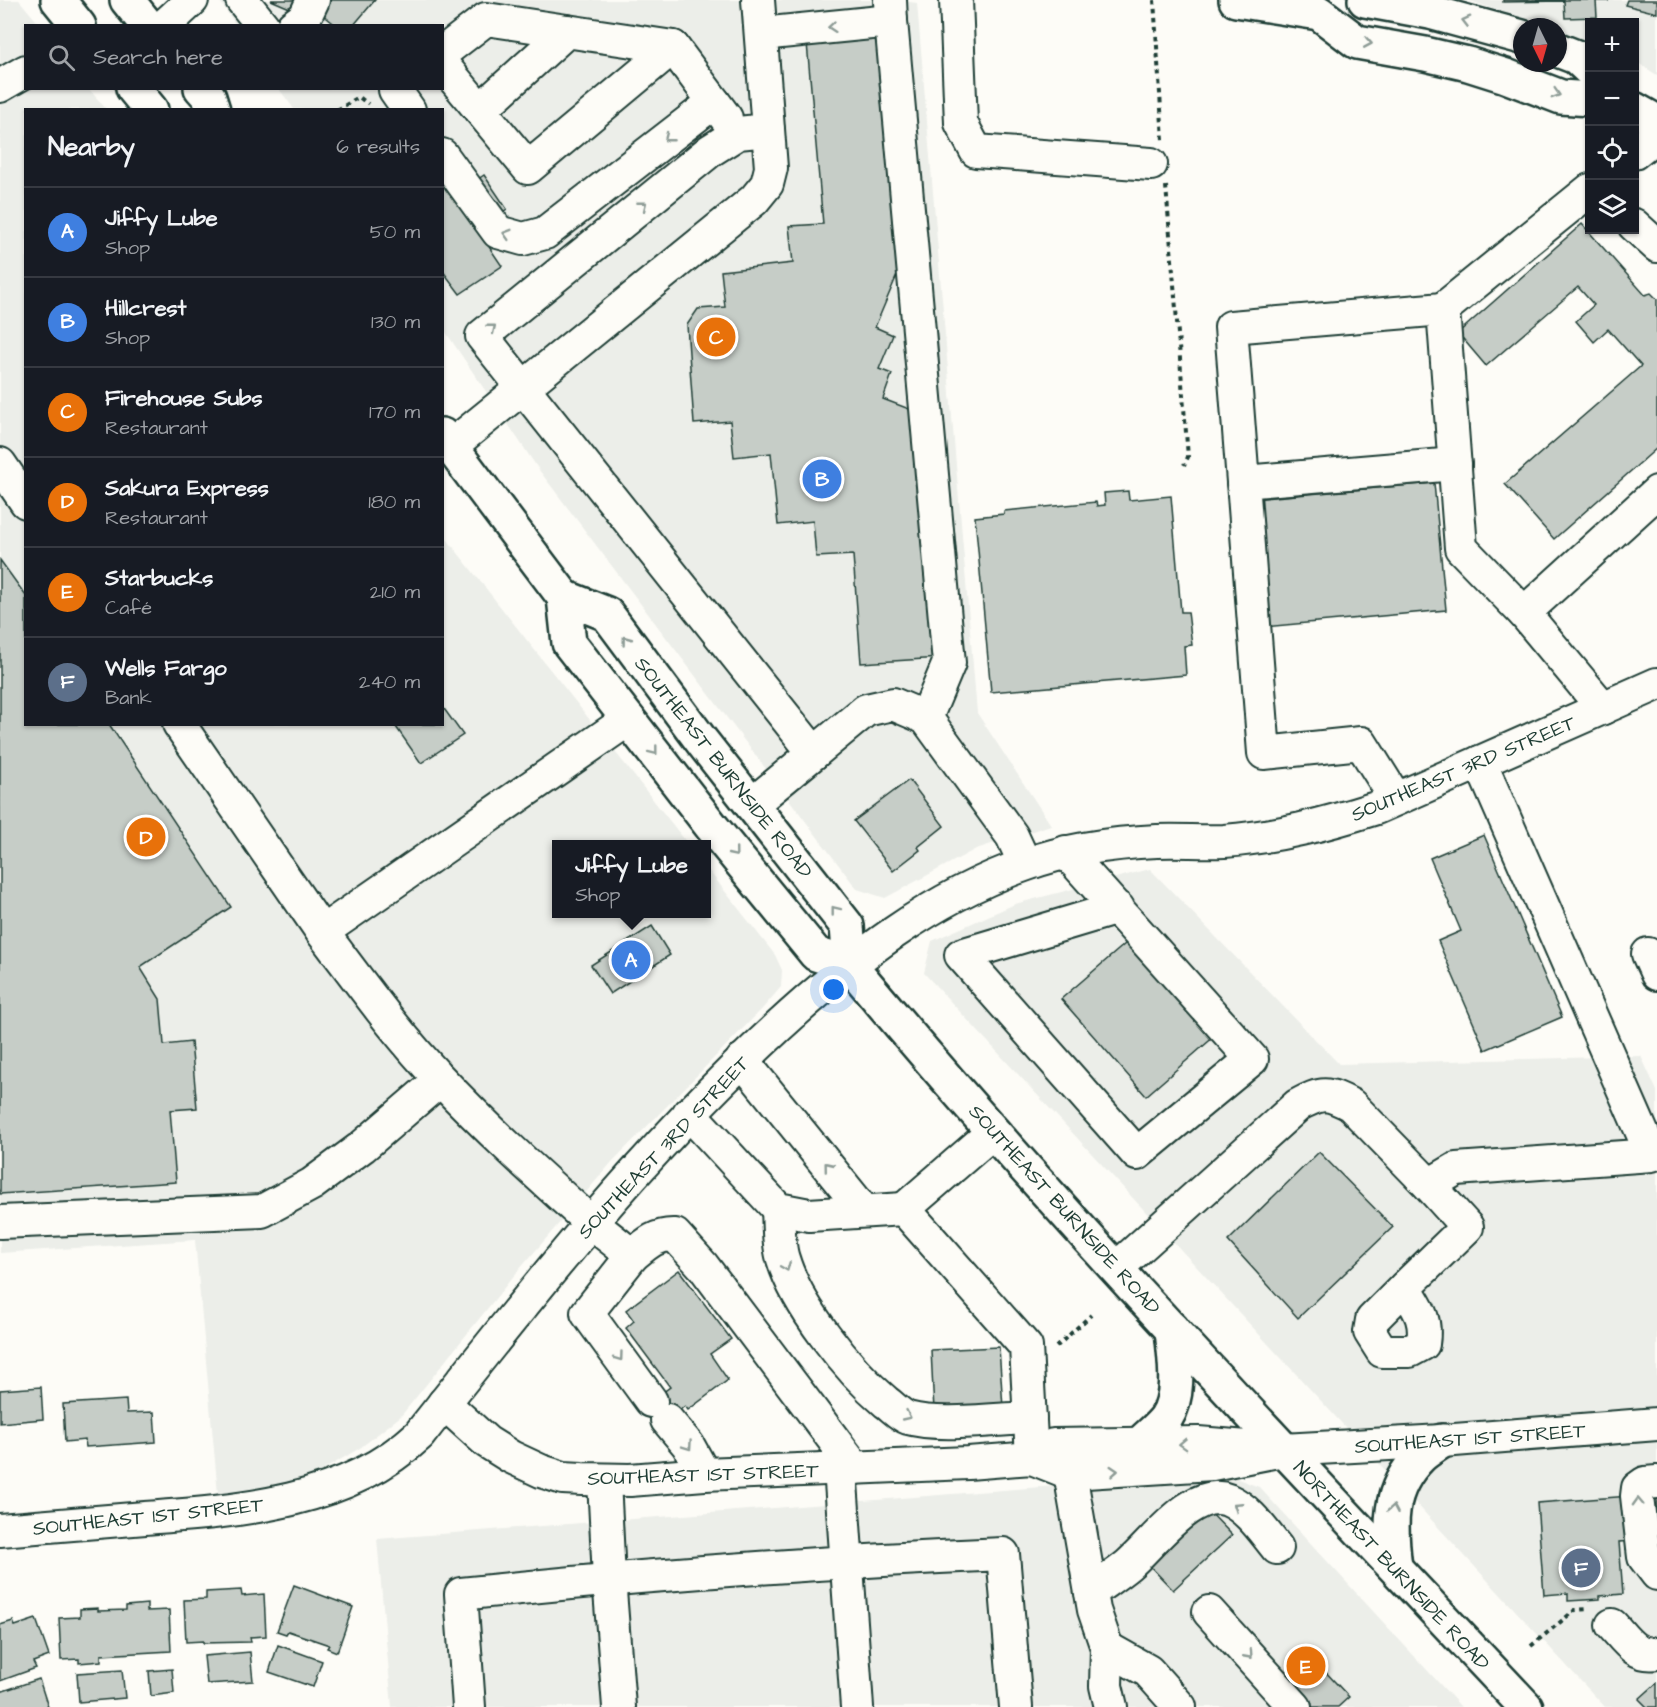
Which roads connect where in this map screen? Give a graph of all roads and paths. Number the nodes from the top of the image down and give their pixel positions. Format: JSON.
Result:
{"nodes":[{"id":1,"x":58,"y":0,"type":"edge"},
{"id":2,"x":127,"y":0,"type":"edge"},
{"id":3,"x":158,"y":0,"type":"edge"},
{"id":4,"x":192,"y":0,"type":"edge"},
{"id":5,"x":242,"y":0,"type":"edge"},
{"id":6,"x":313,"y":0,"type":"edge"},
{"id":7,"x":758,"y":0,"type":"edge"},
{"id":8,"x":956,"y":0,"type":"edge"},
{"id":9,"x":1154,"y":0,"type":"edge"},
{"id":10,"x":1236,"y":0,"type":"edge"},
{"id":11,"x":1365,"y":0,"type":"edge"},
{"id":12,"x":1329,"y":4,"type":"edge"},
{"id":13,"x":891,"y":11,"type":"edge"},
{"id":14,"x":77,"y":24,"type":"edge"},
{"id":15,"x":146,"y":24,"type":"edge"},
{"id":16,"x":156,"y":24,"type":"edge"},
{"id":17,"x":166,"y":24,"type":"edge"},
{"id":18,"x":261,"y":24,"type":"edge"},
{"id":19,"x":296,"y":24,"type":"edge"},
{"id":20,"x":567,"y":31,"type":"junction"},
{"id":21,"x":761,"y":34,"type":"junction"},
{"id":22,"x":1513,"y":35,"type":"edge"},
{"id":23,"x":673,"y":47,"type":"junction"},
{"id":24,"x":444,"y":51,"type":"edge"},
{"id":25,"x":1567,"y":54,"type":"edge"},
{"id":26,"x":1585,"y":65,"type":"edge"},
{"id":27,"x":444,"y":66,"type":"edge"},
{"id":28,"x":24,"y":72,"type":"edge"},
{"id":29,"x":0,"y":86,"type":"edge"},
{"id":30,"x":135,"y":90,"type":"edge"},
{"id":31,"x":394,"y":99,"type":"edge"},
{"id":32,"x":1585,"y":99,"type":"edge"},
{"id":33,"x":714,"y":102,"type":"junction"},
{"id":34,"x":149,"y":108,"type":"edge"},
{"id":35,"x":341,"y":108,"type":"edge"},
{"id":36,"x":480,"y":110,"type":"junction"},
{"id":37,"x":1639,"y":111,"type":"edge"},
{"id":38,"x":1657,"y":122,"type":"edge"},
{"id":39,"x":768,"y":130,"type":"junction"},
{"id":40,"x":738,"y":133,"type":"junction"},
{"id":41,"x":1657,"y":135,"type":"edge"},
{"id":42,"x":1639,"y":150,"type":"edge"},
{"id":43,"x":444,"y":158,"type":"edge"},
{"id":44,"x":1160,"y":164,"type":"junction"},
{"id":45,"x":1585,"y":194,"type":"edge"},
{"id":46,"x":1639,"y":229,"type":"edge"},
{"id":47,"x":1657,"y":246,"type":"edge"},
{"id":48,"x":1443,"y":309,"type":"junction"},
{"id":49,"x":524,"y":388,"type":"junction"},
{"id":50,"x":447,"y":441,"type":"edge"},
{"id":51,"x":0,"y":464,"type":"edge"},
{"id":52,"x":1455,"y":464,"type":"junction"},
{"id":53,"x":1184,"y":465,"type":"dead end"},
{"id":54,"x":1243,"y":482,"type":"junction"},
{"id":55,"x":1657,"y":492,"type":"edge"},
{"id":56,"x":24,"y":499,"type":"edge"},
{"id":57,"x":564,"y":597,"type":"junction"},
{"id":58,"x":1524,"y":613,"type":"junction"},
{"id":59,"x":1657,"y":684,"type":"edge"},
{"id":60,"x":1603,"y":708,"type":"junction"},
{"id":61,"x":926,"y":718,"type":"junction"},
{"id":62,"x":629,"y":719,"type":"junction"},
{"id":63,"x":180,"y":726,"type":"edge"},
{"id":64,"x":814,"y":753,"type":"junction"},
{"id":65,"x":1480,"y":762,"type":"junction"},
{"id":66,"x":1396,"y":799,"type":"junction"},
{"id":67,"x":751,"y":805,"type":"junction"},
{"id":68,"x":1066,"y":852,"type":"junction"},
{"id":69,"x":1025,"y":864,"type":"junction"},
{"id":70,"x":1118,"y":908,"type":"junction"},
{"id":71,"x":322,"y":932,"type":"junction"},
{"id":72,"x":850,"y":964,"type":"junction"},
{"id":73,"x":742,"y":1060,"type":"junction"},
{"id":74,"x":440,"y":1080,"type":"junction"},
{"id":75,"x":689,"y":1113,"type":"junction"},
{"id":76,"x":993,"y":1132,"type":"junction"},
{"id":77,"x":1429,"y":1185,"type":"junction"},
{"id":78,"x":778,"y":1209,"type":"junction"},
{"id":79,"x":904,"y":1209,"type":"junction"},
{"id":80,"x":864,"y":1211,"type":"junction"},
{"id":81,"x":0,"y":1222,"type":"edge"},
{"id":82,"x":591,"y":1222,"type":"junction"},
{"id":83,"x":632,"y":1256,"type":"junction"},
{"id":84,"x":1117,"y":1268,"type":"junction"},
{"id":85,"x":1405,"y":1287,"type":"dead end"},
{"id":86,"x":1091,"y":1315,"type":"dead end"},
{"id":87,"x":1172,"y":1329,"type":"junction"},
{"id":88,"x":1027,"y":1359,"type":"junction"},
{"id":89,"x":444,"y":1403,"type":"junction"},
{"id":90,"x":1030,"y":1418,"type":"junction"},
{"id":91,"x":1657,"y":1424,"type":"edge"},
{"id":92,"x":1443,"y":1441,"type":"junction"},
{"id":93,"x":1139,"y":1445,"type":"junction"},
{"id":94,"x":1283,"y":1450,"type":"junction"},
{"id":95,"x":1032,"y":1458,"type":"junction"},
{"id":96,"x":848,"y":1468,"type":"junction"},
{"id":97,"x":1070,"y":1473,"type":"junction"},
{"id":98,"x":704,"y":1474,"type":"junction"},
{"id":99,"x":604,"y":1481,"type":"junction"},
{"id":100,"x":1657,"y":1482,"type":"edge"},
{"id":101,"x":0,"y":1530,"type":"edge"},
{"id":102,"x":1277,"y":1548,"type":"dead end"},
{"id":103,"x":847,"y":1561,"type":"junction"},
{"id":104,"x":1395,"y":1567,"type":"junction"},
{"id":105,"x":1657,"y":1574,"type":"edge"},
{"id":106,"x":609,"y":1578,"type":"junction"},
{"id":107,"x":1090,"y":1592,"type":"junction"},
{"id":108,"x":1209,"y":1612,"type":"dead end"},
{"id":109,"x":1558,"y":1622,"type":"dead end"},
{"id":110,"x":1612,"y":1624,"type":"dead end"},
{"id":111,"x":1531,"y":1646,"type":"dead end"},
{"id":112,"x":1107,"y":1648,"type":"junction"},
{"id":113,"x":1657,"y":1653,"type":"edge"},
{"id":114,"x":469,"y":1707,"type":"edge"},
{"id":115,"x":619,"y":1707,"type":"edge"},
{"id":116,"x":857,"y":1707,"type":"edge"},
{"id":117,"x":1016,"y":1707,"type":"edge"},
{"id":118,"x":1111,"y":1707,"type":"edge"},
{"id":119,"x":1180,"y":1707,"type":"edge"},
{"id":120,"x":1295,"y":1707,"type":"edge"},
{"id":121,"x":1526,"y":1707,"type":"edge"}],
"edges":[{"from":1,"to":14,"type":"main road"},
{"from":2,"to":15,"type":"main road"},
{"from":3,"to":16,"type":"main road"},
{"from":4,"to":17,"type":"street"},
{"from":5,"to":18,"type":"street"},
{"from":6,"to":19,"type":"street"},
{"from":7,"to":21,"type":"street"},
{"from":8,"to":44,"type":"street"},
{"from":9,"to":44,"type":"path"},
{"from":10,"to":12,"type":"main road"},
{"from":22,"to":11,"type":"main road","one_way":true},
{"from":12,"to":32,"type":"main road","one_way":true},
{"from":13,"to":21,"type":"street","one_way":true},
{"from":13,"to":61,"type":"street"},
{"from":20,"to":23,"type":"street"},
{"from":20,"to":24,"type":"street"},
{"from":20,"to":36,"type":"street"},
{"from":21,"to":39,"type":"street"},
{"from":23,"to":33,"type":"street"},
{"from":23,"to":36,"type":"street"},
{"from":25,"to":26,"type":"main road"},
{"from":27,"to":36,"type":"street"},
{"from":28,"to":29,"type":"street"},
{"from":30,"to":34,"type":"main road"},
{"from":31,"to":35,"type":"path"},
{"from":33,"to":40,"type":"street"},
{"from":33,"to":43,"type":"street","one_way":true},
{"from":37,"to":38,"type":"main road"},
{"from":39,"to":40,"type":"street"},
{"from":39,"to":49,"type":"street"},
{"from":49,"to":40,"type":"street","one_way":true},
{"from":41,"to":42,"type":"street"},
{"from":44,"to":53,"type":"path"},
{"from":45,"to":48,"type":"street"},
{"from":46,"to":47,"type":"street"},
{"from":48,"to":52,"type":"street"},
{"from":48,"to":54,"type":"street"},
{"from":49,"to":50,"type":"street"},
{"from":49,"to":64,"type":"street"},
{"from":50,"to":57,"type":"main road"},
{"from":51,"to":56,"type":"street"},
{"from":52,"to":54,"type":"street"},
{"from":52,"to":58,"type":"street"},
{"from":54,"to":66,"type":"street"},
{"from":55,"to":58,"type":"street"},
{"from":57,"to":62,"type":"main road"},
{"from":67,"to":57,"type":"main road","name":"SOUTHEAST BURNSIDE ROAD","one_way":true},
{"from":58,"to":60,"type":"street"},
{"from":59,"to":60,"type":"street","name":"SOUTHEAST 3RD STREET"},
{"from":60,"to":65,"type":"street","name":"SOUTHEAST 3RD STREET"},
{"from":61,"to":64,"type":"street"},
{"from":61,"to":69,"type":"street"},
{"from":62,"to":71,"type":"street"},
{"from":62,"to":72,"type":"main road","one_way":true},
{"from":63,"to":71,"type":"street"},
{"from":64,"to":67,"type":"street"},
{"from":65,"to":66,"type":"street","name":"SOUTHEAST 3RD STREET"},
{"from":65,"to":77,"type":"street"},
{"from":66,"to":68,"type":"street","name":"SOUTHEAST 3RD STREET"},
{"from":72,"to":67,"type":"main road","name":"SOUTHEAST BURNSIDE ROAD","one_way":true},
{"from":68,"to":69,"type":"street","name":"SOUTHEAST 3RD STREET"},
{"from":68,"to":70,"type":"street"},
{"from":69,"to":72,"type":"street","name":"SOUTHEAST 3RD STREET"},
{"from":70,"to":70,"type":"street"},
{"from":71,"to":74,"type":"street"},
{"from":72,"to":73,"type":"street","name":"SOUTHEAST 3RD STREET"},
{"from":72,"to":76,"type":"main road","name":"SOUTHEAST BURNSIDE ROAD"},
{"from":73,"to":75,"type":"street","name":"SOUTHEAST 3RD STREET"},
{"from":80,"to":73,"type":"street","one_way":true},
{"from":74,"to":81,"type":"street"},
{"from":74,"to":82,"type":"street"},
{"from":75,"to":78,"type":"street"},
{"from":75,"to":82,"type":"street","name":"SOUTHEAST 3RD STREET"},
{"from":76,"to":79,"type":"street"},
{"from":76,"to":84,"type":"main road","name":"SOUTHEAST BURNSIDE ROAD"},
{"from":77,"to":84,"type":"street"},
{"from":77,"to":85,"type":"street"},
{"from":78,"to":80,"type":"street"},
{"from":78,"to":90,"type":"street","one_way":true},
{"from":79,"to":80,"type":"street"},
{"from":79,"to":88,"type":"street"},
{"from":82,"to":83,"type":"street"},
{"from":82,"to":89,"type":"street","name":"SOUTHEAST 3RD STREET"},
{"from":83,"to":96,"type":"street"},
{"from":83,"to":98,"type":"street","one_way":true},
{"from":84,"to":87,"type":"main road","name":"SOUTHEAST BURNSIDE ROAD"},
{"from":86,"to":88,"type":"path"},
{"from":87,"to":93,"type":"main road"},
{"from":87,"to":94,"type":"main road","name":"SOUTHEAST BURNSIDE ROAD"},
{"from":88,"to":90,"type":"street"},
{"from":89,"to":99,"type":"street","name":"SOUTHEAST 1ST STREET"},
{"from":89,"to":101,"type":"street","name":"SOUTHEAST 1ST STREET"},
{"from":90,"to":95,"type":"street"},
{"from":91,"to":92,"type":"street","name":"SOUTHEAST 1ST STREET"},
{"from":92,"to":94,"type":"street","name":"SOUTHEAST 1ST STREET"},
{"from":104,"to":92,"type":"main road","one_way":true},
{"from":94,"to":93,"type":"street","name":"SOUTHEAST 1ST STREET","one_way":true},
{"from":93,"to":95,"type":"street","name":"SOUTHEAST 1ST STREET"},
{"from":97,"to":94,"type":"street","name":"SOUTHEAST 1ST STREET","one_way":true},
{"from":94,"to":104,"type":"main road","name":"NORTHEAST BURNSIDE ROAD"},
{"from":95,"to":96,"type":"street","name":"SOUTHEAST 1ST STREET"},
{"from":95,"to":97,"type":"street","name":"SOUTHEAST 1ST STREET"},
{"from":96,"to":98,"type":"street","name":"SOUTHEAST 1ST STREET"},
{"from":96,"to":103,"type":"street"},
{"from":97,"to":107,"type":"street"},
{"from":98,"to":99,"type":"street","name":"SOUTHEAST 1ST STREET"},
{"from":99,"to":106,"type":"street"},
{"from":105,"to":100,"type":"street","one_way":true},
{"from":102,"to":107,"type":"street","one_way":true},
{"from":103,"to":106,"type":"street"},
{"from":103,"to":116,"type":"street"},
{"from":103,"to":117,"type":"street"},
{"from":104,"to":121,"type":"main road","name":"NORTHEAST BURNSIDE ROAD"},
{"from":106,"to":114,"type":"street"},
{"from":106,"to":115,"type":"street"},
{"from":107,"to":112,"type":"street"},
{"from":108,"to":120,"type":"street","one_way":true},
{"from":109,"to":111,"type":"path"},
{"from":110,"to":113,"type":"street"},
{"from":112,"to":118,"type":"street"},
{"from":112,"to":119,"type":"street"}]}
